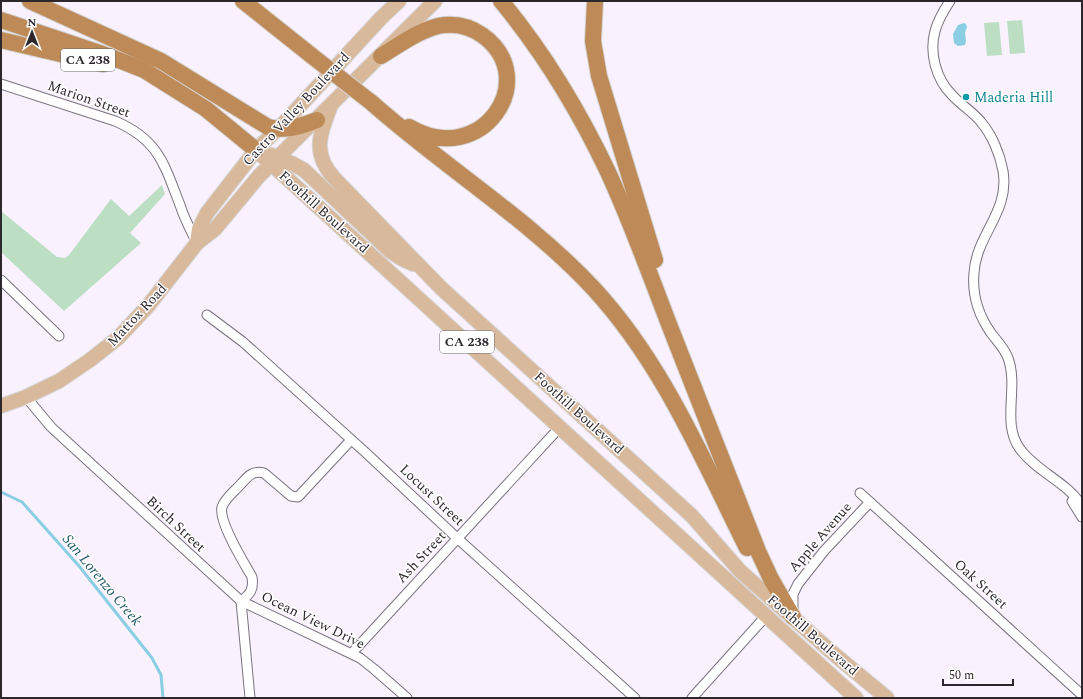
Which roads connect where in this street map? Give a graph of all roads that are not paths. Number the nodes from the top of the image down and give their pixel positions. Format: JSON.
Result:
{"nodes":[{"id":1,"x":30,"y":1,"type":"edge"},
{"id":2,"x":243,"y":1,"type":"edge"},
{"id":3,"x":399,"y":1,"type":"edge"},
{"id":4,"x":435,"y":1,"type":"edge"},
{"id":5,"x":501,"y":1,"type":"edge"},
{"id":6,"x":595,"y":1,"type":"edge"},
{"id":7,"x":950,"y":1,"type":"edge"},
{"id":8,"x":5,"y":22,"type":"edge"},
{"id":9,"x":1,"y":40,"type":"edge"},
{"id":10,"x":381,"y":56,"type":"junction"},
{"id":11,"x":195,"y":83,"type":"junction"},
{"id":12,"x":1,"y":84,"type":"edge"},
{"id":13,"x":173,"y":88,"type":"junction"},
{"id":14,"x":372,"y":103,"type":"junction"},
{"id":15,"x":331,"y":106,"type":"junction"},
{"id":16,"x":317,"y":120,"type":"junction"},
{"id":17,"x":276,"y":130,"type":"junction"},
{"id":18,"x":256,"y":150,"type":"junction"},
{"id":19,"x":275,"y":161,"type":"junction"},
{"id":20,"x":197,"y":243,"type":"junction"},
{"id":21,"x":421,"y":267,"type":"junction"},
{"id":22,"x":1,"y":280,"type":"edge"},
{"id":23,"x":207,"y":316,"type":"dead end"},
{"id":24,"x":59,"y":336,"type":"dead end"},
{"id":25,"x":26,"y":397,"type":"junction"},
{"id":26,"x":1,"y":406,"type":"edge"},
{"id":27,"x":560,"y":427,"type":"junction"},
{"id":28,"x":711,"y":431,"type":"junction"},
{"id":29,"x":351,"y":440,"type":"junction"},
{"id":30,"x":1062,"y":486,"type":"junction"},
{"id":31,"x":860,"y":493,"type":"dead end"},
{"id":32,"x":870,"y":502,"type":"junction"},
{"id":33,"x":1082,"y":506,"type":"edge"},
{"id":34,"x":1082,"y":517,"type":"edge"},
{"id":35,"x":457,"y":538,"type":"junction"},
{"id":36,"x":241,"y":602,"type":"junction"},
{"id":37,"x":766,"y":616,"type":"junction"},
{"id":38,"x":793,"y":617,"type":"junction"},
{"id":39,"x":352,"y":653,"type":"junction"},
{"id":40,"x":1082,"y":695,"type":"edge"},
{"id":41,"x":250,"y":698,"type":"edge"},
{"id":42,"x":407,"y":698,"type":"edge"},
{"id":43,"x":635,"y":698,"type":"edge"},
{"id":44,"x":692,"y":698,"type":"edge"},
{"id":45,"x":856,"y":698,"type":"edge"},
{"id":46,"x":886,"y":698,"type":"edge"}],
"edges":[{"from":1,"to":11,"type":"highway"},
{"from":2,"to":14,"type":"highway","bridge":true},
{"from":3,"to":17,"type":"main road","name":"Castro Valley Boulevard"},
{"from":4,"to":10,"type":"main road","name":"Castro Valley Boulevard"},
{"from":5,"to":28,"type":"highway"},
{"from":6,"to":28,"type":"highway"},
{"from":7,"to":30,"type":"street"},
{"from":8,"to":11,"type":"highway"},
{"from":8,"to":13,"type":"highway"},
{"from":9,"to":13,"type":"highway","number":"CA 238"},
{"from":10,"to":14,"type":"highway"},
{"from":10,"to":15,"type":"main road","name":"Castro Valley Boulevard"},
{"from":11,"to":17,"type":"highway"},
{"from":12,"to":20,"type":"street","name":"Marion Street"},
{"from":13,"to":18,"type":"highway","number":"CA 238"},
{"from":14,"to":38,"type":"highway"},
{"from":15,"to":16,"type":"main road","name":"Castro Valley Boulevard"},
{"from":15,"to":21,"type":"main road"},
{"from":16,"to":17,"type":"highway"},
{"from":16,"to":19,"type":"main road","name":"Castro Valley Boulevard"},
{"from":17,"to":18,"type":"main road","name":"Castro Valley Boulevard"},
{"from":18,"to":19,"type":"main road","number":"CA 238"},
{"from":18,"to":20,"type":"main road","name":"Castro Valley Boulevard"},
{"from":19,"to":20,"type":"main road","name":"Castro Valley Boulevard"},
{"from":19,"to":21,"type":"main road","name":"Foothill Boulevard"},
{"from":19,"to":27,"type":"main road","name":"Foothill Boulevard","number":"CA 238"},
{"from":20,"to":25,"type":"main road","name":"Mattox Road"},
{"from":21,"to":38,"type":"main road","name":"Foothill Boulevard"},
{"from":22,"to":24,"type":"street"},
{"from":23,"to":29,"type":"street","name":"Locust Street"},
{"from":25,"to":26,"type":"main road","name":"Mattox Road"},
{"from":25,"to":36,"type":"street","name":"Birch Street"},
{"from":27,"to":35,"type":"street","name":"Ash Street"},
{"from":27,"to":37,"type":"main road","name":"Foothill Boulevard","number":"CA 238"},
{"from":28,"to":38,"type":"highway"},
{"from":29,"to":35,"type":"street","name":"Locust Street"},
{"from":29,"to":36,"type":"street"},
{"from":30,"to":33,"type":"street"},
{"from":30,"to":34,"type":"street"},
{"from":31,"to":32,"type":"street","name":"Oak Street"},
{"from":32,"to":38,"type":"street","name":"Apple Avenue"},
{"from":32,"to":40,"type":"street","name":"Oak Street"},
{"from":35,"to":39,"type":"street","name":"Ash Street"},
{"from":35,"to":43,"type":"street","name":"Locust Street"},
{"from":36,"to":39,"type":"street","name":"Ocean View Drive"},
{"from":36,"to":41,"type":"street"},
{"from":37,"to":44,"type":"street"},
{"from":37,"to":45,"type":"main road","name":"Foothill Boulevard"},
{"from":38,"to":46,"type":"main road","name":"Foothill Boulevard"},
{"from":39,"to":42,"type":"street","name":"Ocean View Drive"}]}
